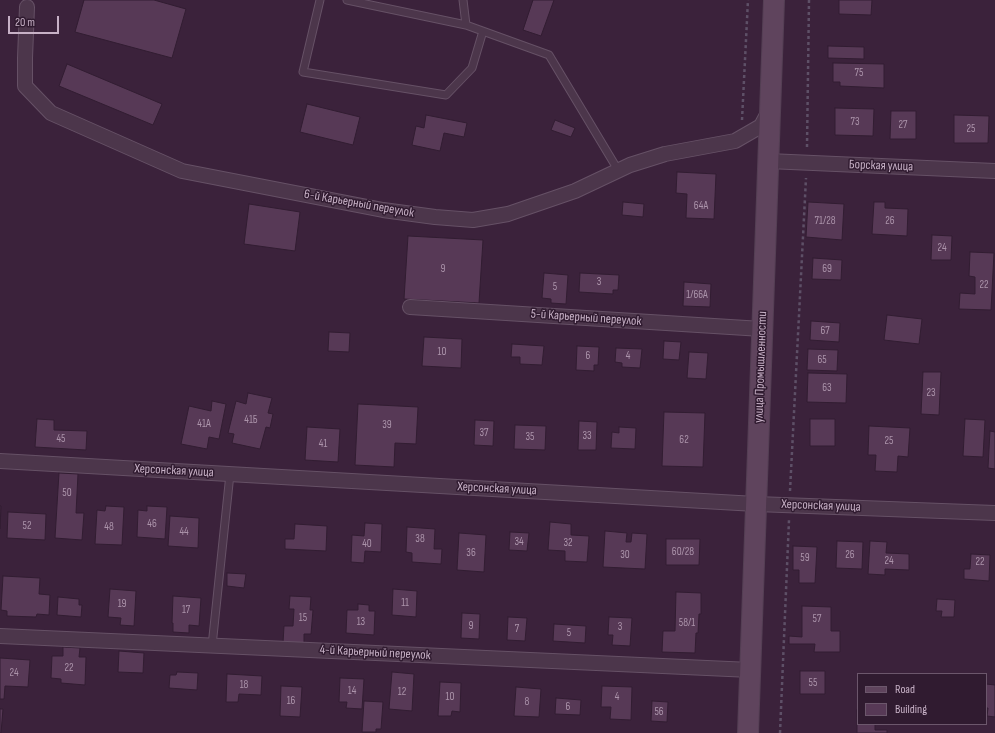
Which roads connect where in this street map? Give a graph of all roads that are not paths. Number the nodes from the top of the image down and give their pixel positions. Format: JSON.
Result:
{"nodes":[{"id":1,"x":320,"y":0,"type":"edge"},
{"id":2,"x":346,"y":0,"type":"edge"},
{"id":3,"x":463,"y":0,"type":"edge"},
{"id":4,"x":774,"y":0,"type":"edge"},
{"id":5,"x":27,"y":7,"type":"dead end"},
{"id":6,"x":466,"y":25,"type":"junction"},
{"id":7,"x":482,"y":31,"type":"junction"},
{"id":8,"x":770,"y":109,"type":"junction"},
{"id":9,"x":768,"y":161,"type":"junction"},
{"id":10,"x":618,"y":170,"type":"junction"},
{"id":11,"x":995,"y":171,"type":"edge"},
{"id":12,"x":410,"y":307,"type":"dead end"},
{"id":13,"x":762,"y":330,"type":"junction"},
{"id":14,"x":0,"y":454,"type":"edge"},
{"id":15,"x":0,"y":462,"type":"edge"},
{"id":16,"x":15,"y":462,"type":"junction"},
{"id":17,"x":230,"y":474,"type":"junction"},
{"id":18,"x":756,"y":504,"type":"junction"},
{"id":19,"x":995,"y":513,"type":"edge"},
{"id":20,"x":0,"y":636,"type":"edge"},
{"id":21,"x":212,"y":646,"type":"junction"},
{"id":22,"x":751,"y":670,"type":"junction"},
{"id":23,"x":748,"y":733,"type":"edge"}],
"edges":[{"from":1,"to":7,"type":"lane"},
{"from":2,"to":6,"type":"lane"},
{"from":3,"to":6,"type":"lane"},
{"from":4,"to":8,"type":"main road","name":"улица Промышленности"},
{"from":5,"to":10,"type":"street","name":"6-й Карьерный переулок"},
{"from":6,"to":7,"type":"lane"},
{"from":7,"to":10,"type":"lane"},
{"from":8,"to":9,"type":"main road","name":"улица Промышленности"},
{"from":8,"to":10,"type":"street","name":"6-й Карьерный переулок"},
{"from":9,"to":11,"type":"street","name":"Борская улица"},
{"from":9,"to":13,"type":"main road","name":"улица Промышленности"},
{"from":12,"to":13,"type":"street","name":"5-й Карьерный переулок"},
{"from":13,"to":18,"type":"main road","name":"улица Промышленности"},
{"from":14,"to":16,"type":"lane"},
{"from":15,"to":16,"type":"street","name":"Херсонская улица"},
{"from":16,"to":17,"type":"street","name":"Херсонская улица"},
{"from":17,"to":18,"type":"street","name":"Херсонская улица"},
{"from":17,"to":21,"type":"lane"},
{"from":18,"to":19,"type":"street","name":"Херсонская улица"},
{"from":18,"to":22,"type":"main road","name":"улица Промышленности"},
{"from":20,"to":21,"type":"street","name":"4-й Карьерный переулок"},
{"from":21,"to":22,"type":"street","name":"4-й Карьерный переулок"},
{"from":22,"to":23,"type":"main road","name":"улица Промышленности"}]}
